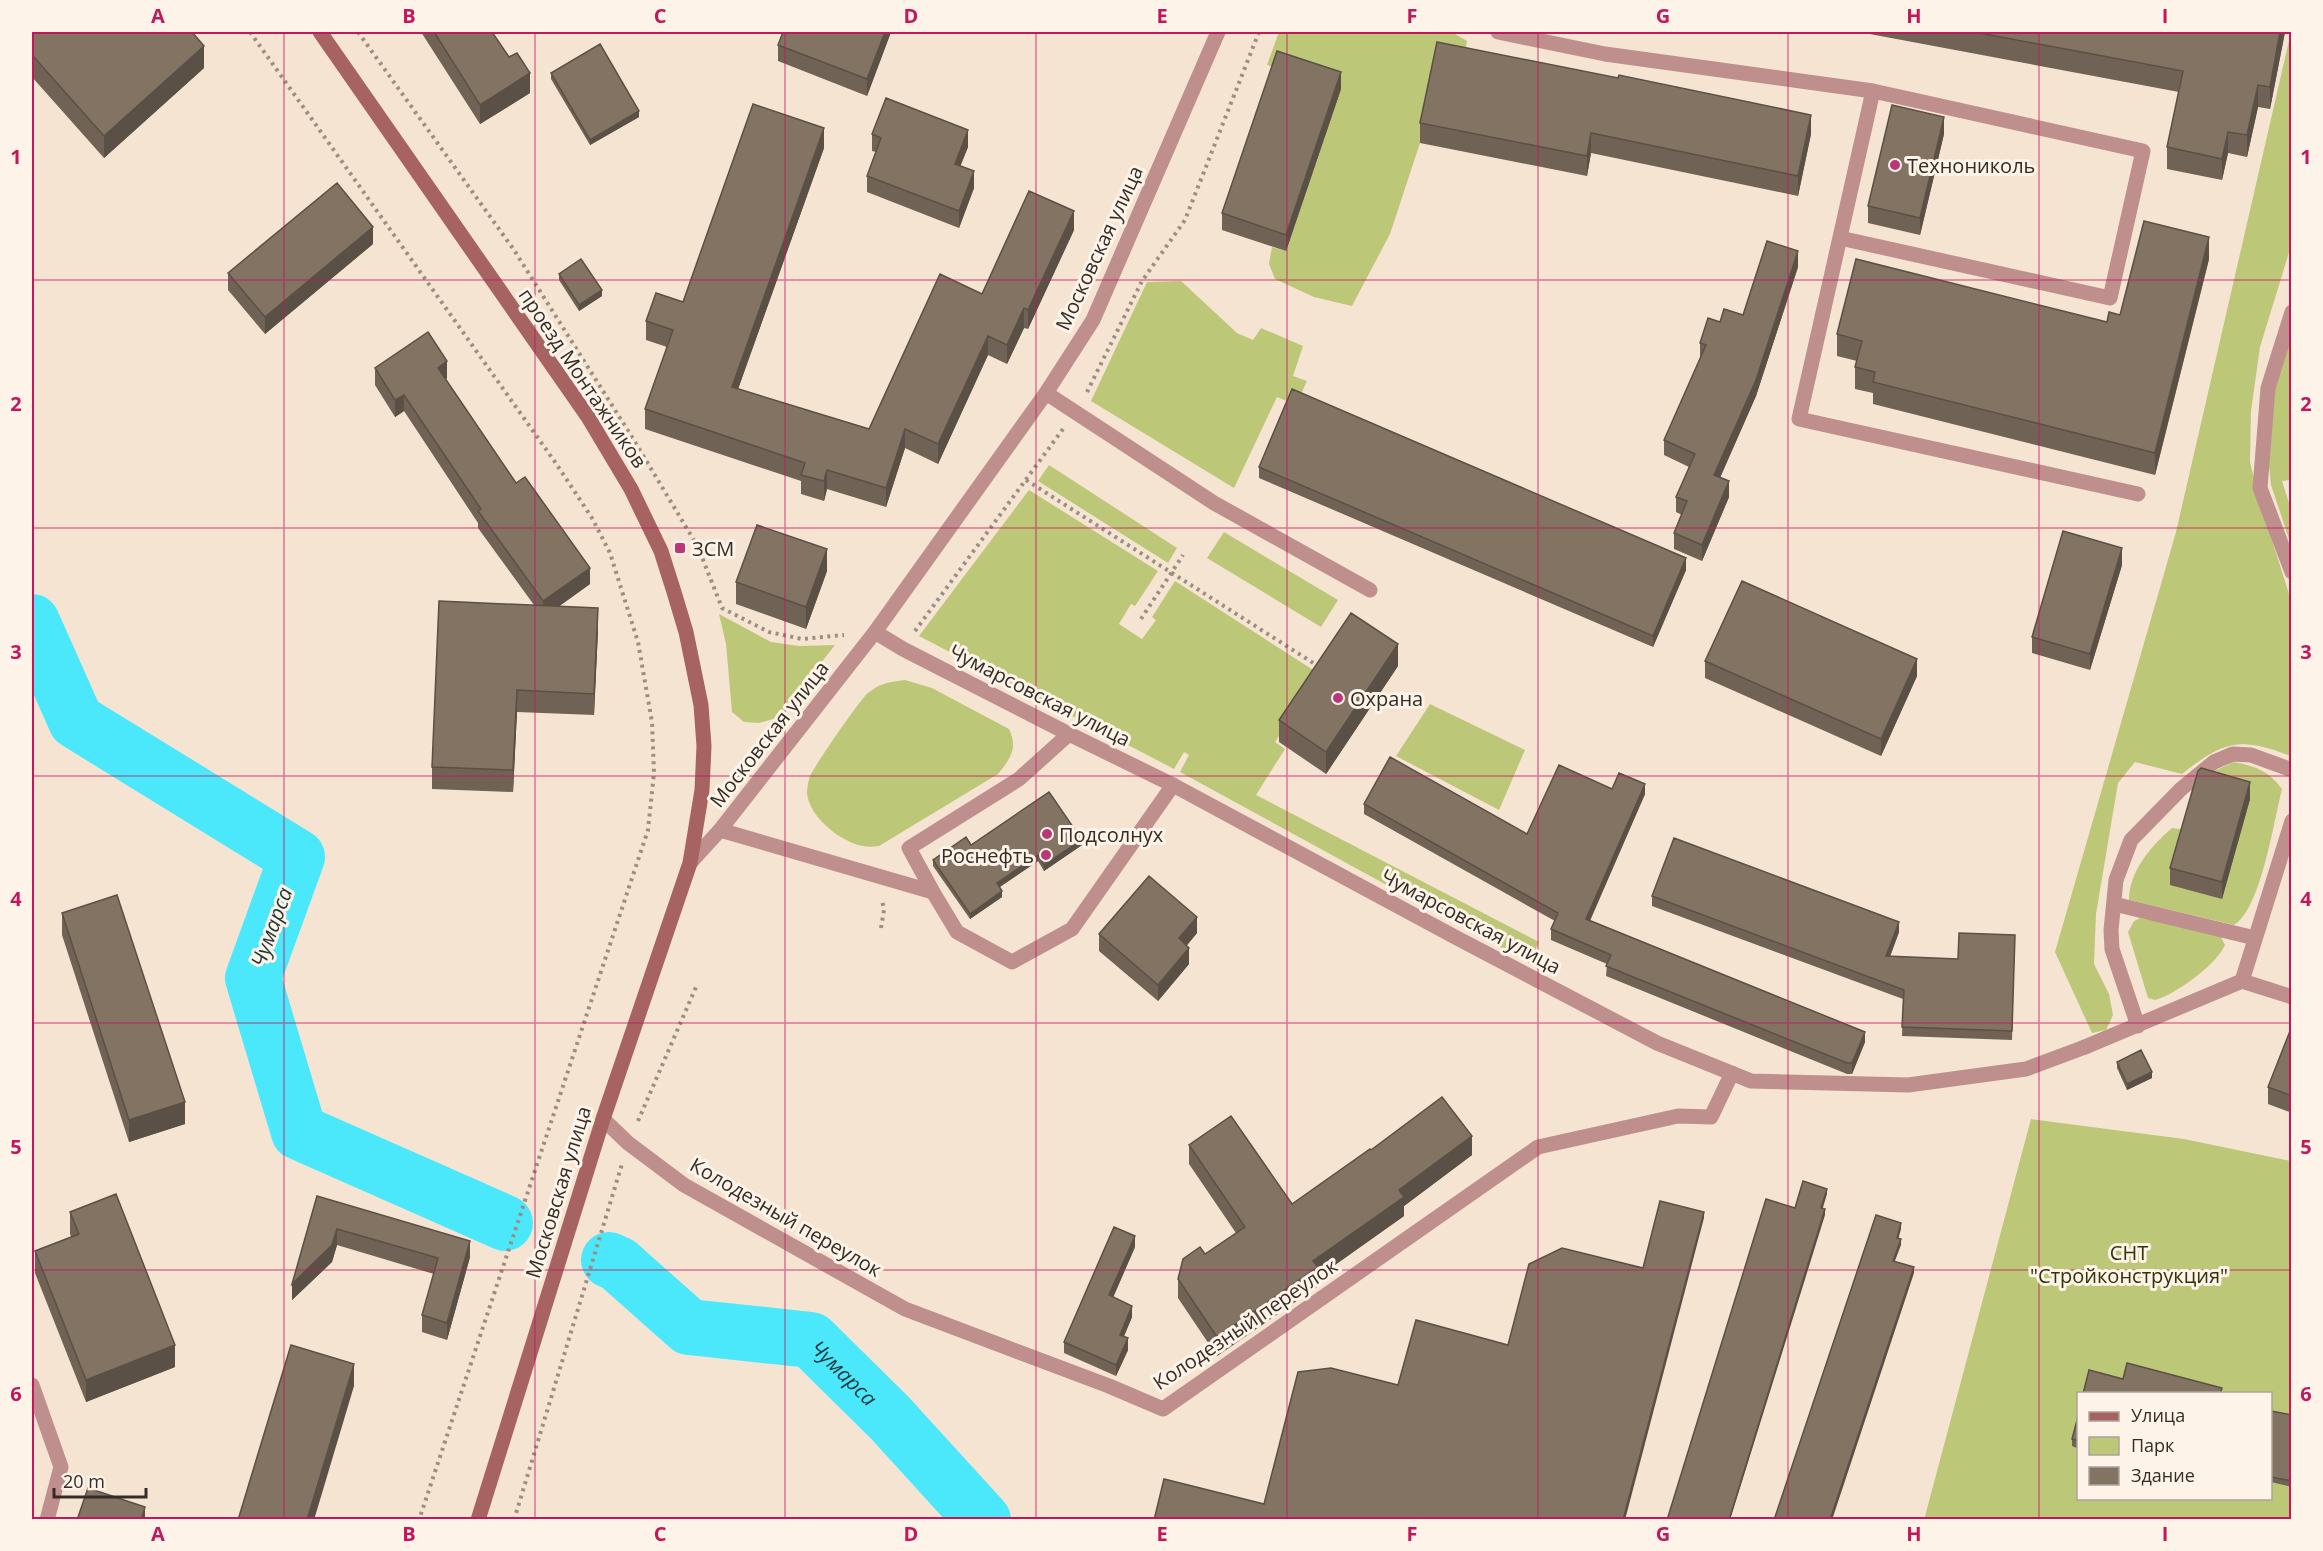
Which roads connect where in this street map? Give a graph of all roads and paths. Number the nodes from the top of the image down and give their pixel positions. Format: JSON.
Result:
{"nodes":[{"id":1,"x":250,"y":32,"type":"edge"},
{"id":2,"x":320,"y":32,"type":"edge"},
{"id":3,"x":358,"y":32,"type":"edge"},
{"id":4,"x":1218,"y":32,"type":"edge"},
{"id":5,"x":1259,"y":32,"type":"edge"},
{"id":6,"x":1498,"y":32,"type":"edge"},
{"id":7,"x":1873,"y":91,"type":"junction"},
{"id":8,"x":1840,"y":238,"type":"junction"},
{"id":9,"x":2292,"y":312,"type":"edge"},
{"id":10,"x":1046,"y":393,"type":"junction"},
{"id":11,"x":1076,"y":411,"type":"junction"},
{"id":12,"x":1026,"y":480,"type":"junction"},
{"id":13,"x":2138,"y":494,"type":"dead end"},
{"id":14,"x":1183,"y":555,"type":"dead end"},
{"id":15,"x":2292,"y":572,"type":"edge"},
{"id":16,"x":1172,"y":573,"type":"junction"},
{"id":17,"x":1370,"y":590,"type":"dead end"},
{"id":18,"x":1141,"y":619,"type":"dead end"},
{"id":19,"x":875,"y":633,"type":"junction"},
{"id":20,"x":903,"y":649,"type":"junction"},
{"id":21,"x":1318,"y":666,"type":"edge"},
{"id":22,"x":1069,"y":734,"type":"junction"},
{"id":23,"x":2292,"y":770,"type":"edge"},
{"id":24,"x":1173,"y":785,"type":"junction"},
{"id":25,"x":2292,"y":821,"type":"edge"},
{"id":26,"x":720,"y":830,"type":"junction"},
{"id":27,"x":690,"y":863,"type":"junction"},
{"id":28,"x":933,"y":892,"type":"junction"},
{"id":29,"x":2114,"y":904,"type":"junction"},
{"id":30,"x":2255,"y":938,"type":"junction"},
{"id":31,"x":2242,"y":981,"type":"junction"},
{"id":32,"x":696,"y":987,"type":"dead end"},
{"id":33,"x":2292,"y":996,"type":"edge"},
{"id":34,"x":2138,"y":1026,"type":"junction"},
{"id":35,"x":1732,"y":1073,"type":"junction"},
{"id":36,"x":603,"y":1119,"type":"junction"},
{"id":37,"x":628,"y":1143,"type":"junction"},
{"id":38,"x":32,"y":1385,"type":"edge"},
{"id":39,"x":47,"y":1520,"type":"edge"},
{"id":40,"x":419,"y":1520,"type":"edge"},
{"id":41,"x":478,"y":1520,"type":"edge"},
{"id":42,"x":514,"y":1520,"type":"edge"}],
"edges":[{"from":1,"to":40,"type":"path"},
{"from":2,"to":27,"type":"main road","name":"проезд Монтажников"},
{"from":3,"to":19,"type":"path"},
{"from":4,"to":10,"type":"street","name":"Московская улица"},
{"from":5,"to":11,"type":"path"},
{"from":6,"to":7,"type":"street"},
{"from":7,"to":8,"type":"street"},
{"from":7,"to":8,"type":"street"},
{"from":8,"to":13,"type":"street"},
{"from":9,"to":15,"type":"street"},
{"from":10,"to":11,"type":"street"},
{"from":10,"to":19,"type":"street","name":"Московская улица"},
{"from":11,"to":12,"type":"path"},
{"from":11,"to":17,"type":"street"},
{"from":12,"to":16,"type":"path"},
{"from":12,"to":20,"type":"path"},
{"from":14,"to":16,"type":"path"},
{"from":16,"to":18,"type":"path"},
{"from":16,"to":21,"type":"path"},
{"from":19,"to":20,"type":"street","name":"Чумарсовская улица"},
{"from":19,"to":26,"type":"street","name":"Московская улица"},
{"from":20,"to":22,"type":"street","name":"Чумарсовская улица"},
{"from":22,"to":24,"type":"street","name":"Чумарсовская улица"},
{"from":22,"to":28,"type":"street"},
{"from":23,"to":29,"type":"street"},
{"from":24,"to":28,"type":"street"},
{"from":24,"to":35,"type":"street","name":"Чумарсовская улица"},
{"from":25,"to":30,"type":"street"},
{"from":26,"to":27,"type":"street","name":"Московская улица"},
{"from":26,"to":28,"type":"street"},
{"from":27,"to":36,"type":"main road","name":"Московская улица"},
{"from":29,"to":30,"type":"street"},
{"from":29,"to":34,"type":"street"},
{"from":30,"to":31,"type":"street"},
{"from":31,"to":33,"type":"street"},
{"from":31,"to":34,"type":"street","name":"Чумарсовская улица"},
{"from":32,"to":37,"type":"path"},
{"from":34,"to":35,"type":"street","name":"Чумарсовская улица"},
{"from":35,"to":37,"type":"street","name":"Колодезный переулок"},
{"from":36,"to":37,"type":"street","name":"Колодезный переулок"},
{"from":36,"to":41,"type":"main road","name":"Московская улица"},
{"from":37,"to":42,"type":"path"},
{"from":38,"to":39,"type":"street"}]}
